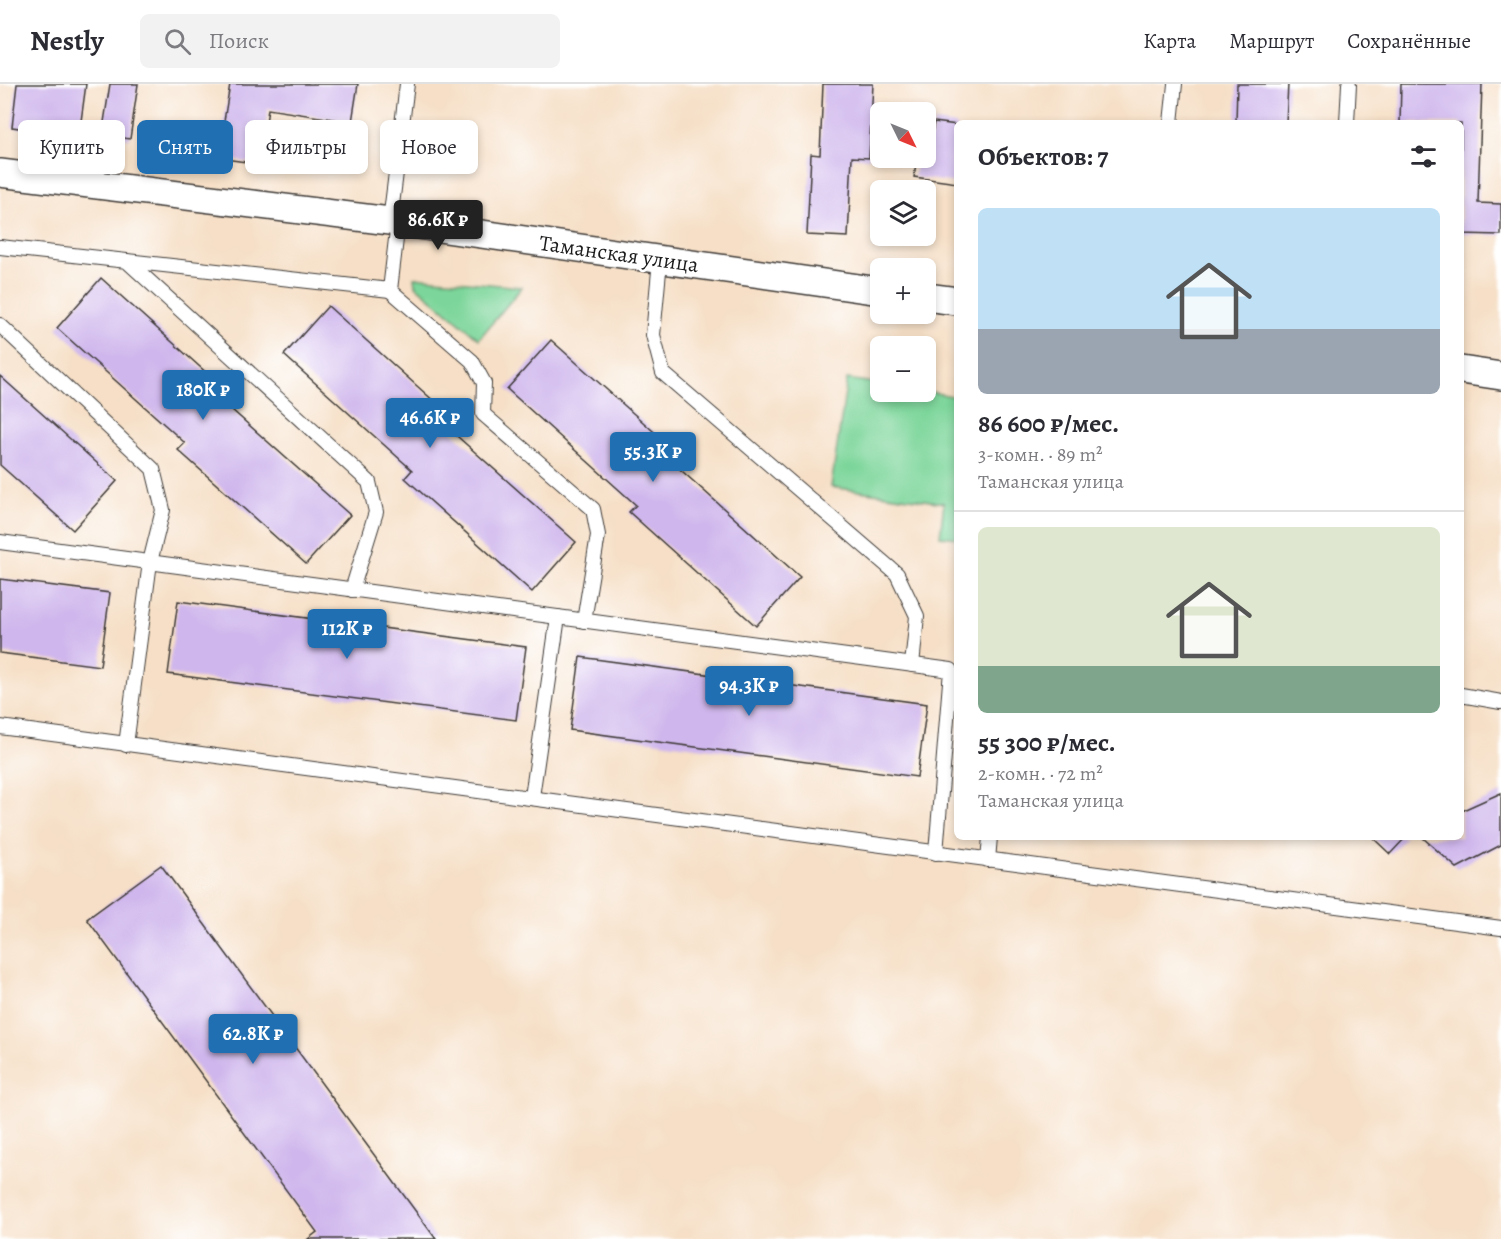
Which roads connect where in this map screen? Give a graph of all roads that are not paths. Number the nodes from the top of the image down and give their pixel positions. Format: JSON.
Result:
{"nodes":[{"id":1,"x":407,"y":84,"type":"edge"},
{"id":2,"x":1175,"y":84,"type":"edge"},
{"id":3,"x":1348,"y":84,"type":"edge"},
{"id":4,"x":1172,"y":120,"type":"edge"},
{"id":5,"x":1347,"y":120,"type":"edge"},
{"id":6,"x":0,"y":173,"type":"edge"},
{"id":7,"x":394,"y":222,"type":"junction"},
{"id":8,"x":0,"y":247,"type":"edge"},
{"id":9,"x":660,"y":260,"type":"junction"},
{"id":10,"x":127,"y":261,"type":"junction"},
{"id":11,"x":390,"y":290,"type":"junction"},
{"id":12,"x":870,"y":290,"type":"edge"},
{"id":13,"x":936,"y":298,"type":"edge"},
{"id":14,"x":954,"y":301,"type":"edge"},
{"id":15,"x":0,"y":325,"type":"edge"},
{"id":16,"x":1464,"y":370,"type":"edge"},
{"id":17,"x":1501,"y":376,"type":"edge"},
{"id":18,"x":0,"y":542,"type":"edge"},
{"id":19,"x":150,"y":562,"type":"junction"},
{"id":20,"x":352,"y":590,"type":"junction"},
{"id":21,"x":558,"y":617,"type":"junction"},
{"id":22,"x":584,"y":621,"type":"junction"},
{"id":23,"x":912,"y":665,"type":"junction"},
{"id":24,"x":1464,"y":696,"type":"edge"},
{"id":25,"x":1501,"y":702,"type":"edge"},
{"id":26,"x":0,"y":727,"type":"edge"},
{"id":27,"x":126,"y":745,"type":"junction"},
{"id":28,"x":532,"y":797,"type":"junction"},
{"id":29,"x":990,"y":840,"type":"edge"},
{"id":30,"x":936,"y":853,"type":"junction"},
{"id":31,"x":988,"y":860,"type":"junction"},
{"id":32,"x":1501,"y":928,"type":"edge"}],
"edges":[{"from":1,"to":7,"type":"lane"},
{"from":2,"to":4,"type":"lane"},
{"from":3,"to":5,"type":"lane"},
{"from":6,"to":7,"type":"street","name":"Таманская улица"},
{"from":7,"to":9,"type":"street","name":"Таманская улица"},
{"from":7,"to":11,"type":"lane"},
{"from":8,"to":10,"type":"lane"},
{"from":9,"to":12,"type":"street","name":"Таманская улица"},
{"from":9,"to":23,"type":"lane"},
{"from":10,"to":11,"type":"lane"},
{"from":10,"to":20,"type":"lane"},
{"from":11,"to":22,"type":"lane"},
{"from":13,"to":14,"type":"street"},
{"from":15,"to":19,"type":"lane"},
{"from":16,"to":17,"type":"street"},
{"from":18,"to":19,"type":"lane"},
{"from":19,"to":20,"type":"lane"},
{"from":19,"to":27,"type":"lane"},
{"from":20,"to":21,"type":"lane"},
{"from":21,"to":22,"type":"lane"},
{"from":21,"to":28,"type":"lane"},
{"from":22,"to":23,"type":"lane"},
{"from":23,"to":30,"type":"lane"},
{"from":24,"to":25,"type":"lane"},
{"from":26,"to":27,"type":"lane"},
{"from":27,"to":28,"type":"lane"},
{"from":28,"to":30,"type":"lane"},
{"from":29,"to":31,"type":"lane"},
{"from":30,"to":31,"type":"lane"},
{"from":31,"to":32,"type":"lane"}]}
